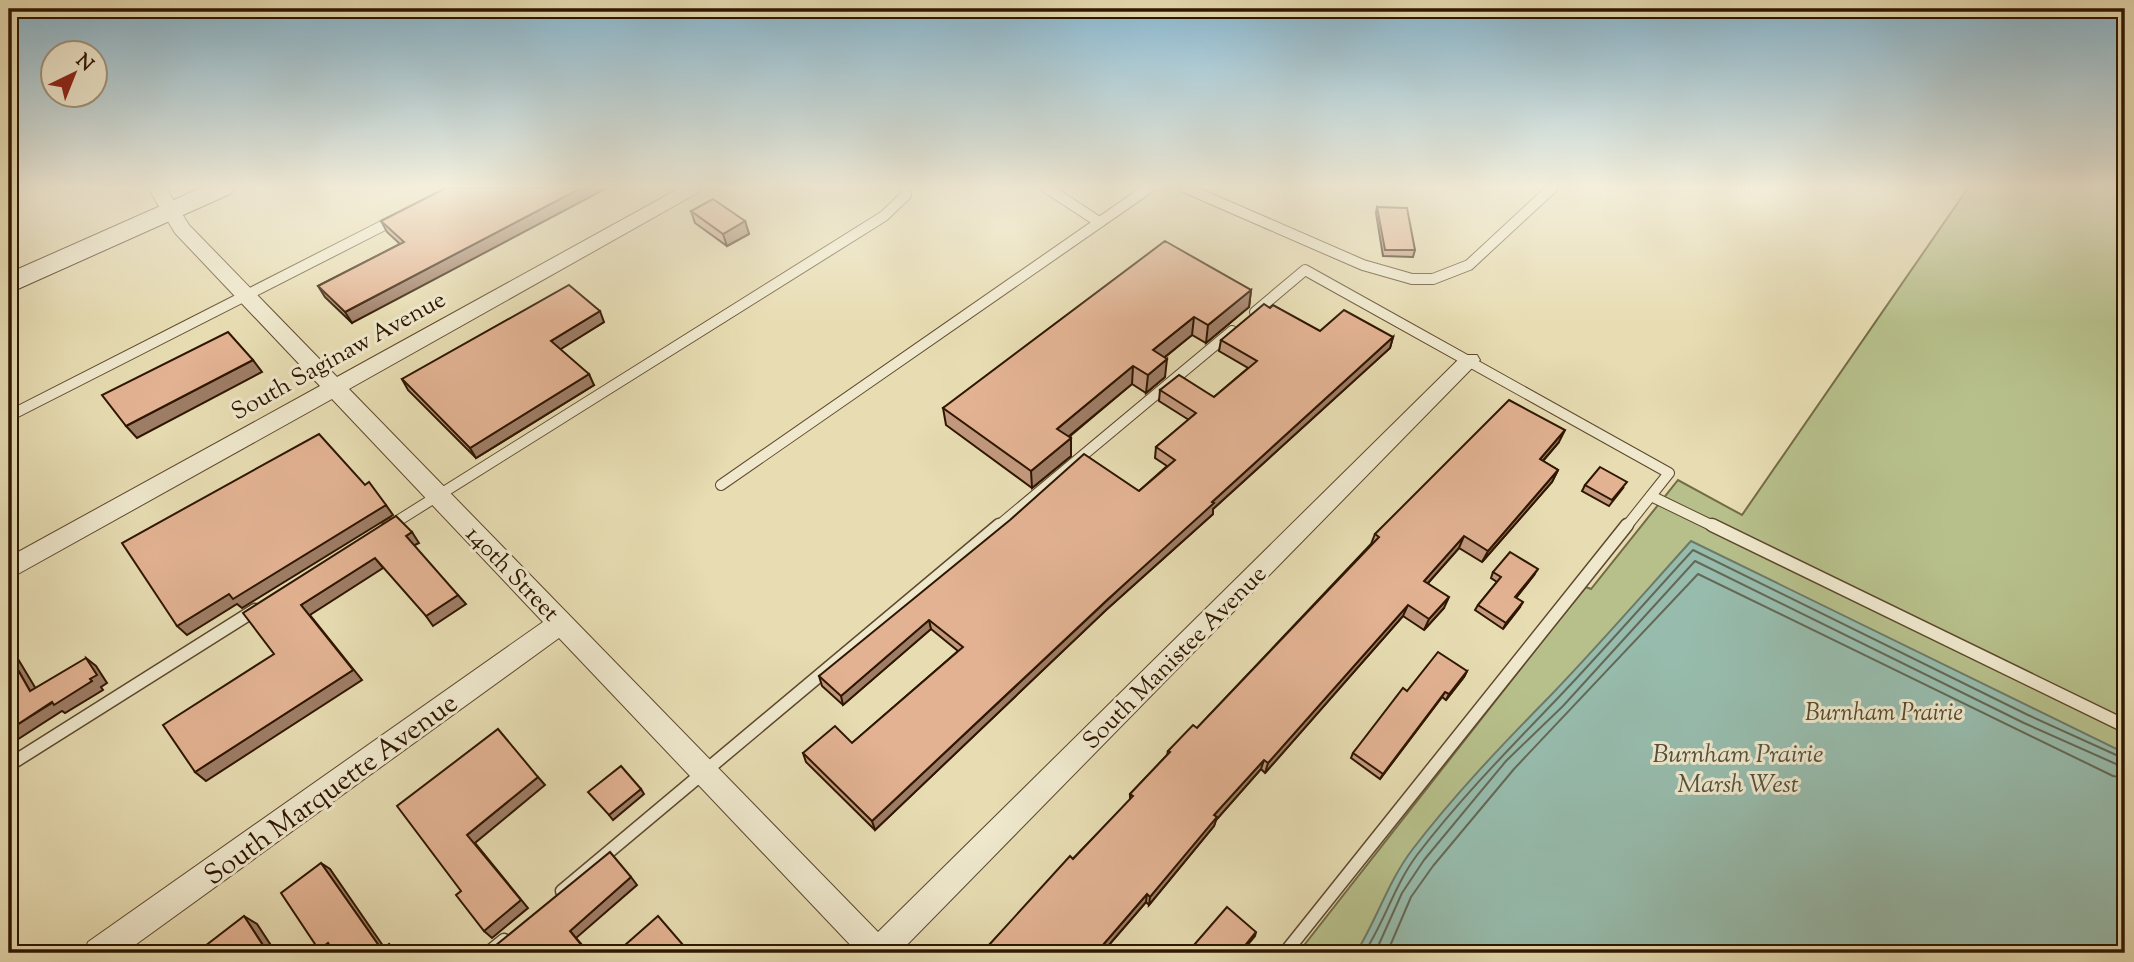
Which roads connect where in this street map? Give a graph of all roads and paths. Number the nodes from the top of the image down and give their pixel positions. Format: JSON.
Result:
{"nodes":[{"id":1,"x":122,"y":233,"type":"edge"},
{"id":2,"x":186,"y":233,"type":"edge"},
{"id":3,"x":369,"y":233,"type":"edge"},
{"id":4,"x":612,"y":233,"type":"edge"},
{"id":5,"x":857,"y":233,"type":"edge"},
{"id":6,"x":1083,"y":233,"type":"edge"},
{"id":7,"x":1289,"y":233,"type":"edge"},
{"id":8,"x":1504,"y":233,"type":"edge"},
{"id":9,"x":9,"y":284,"type":"edge"},
{"id":10,"x":247,"y":296,"type":"junction"},
{"id":11,"x":1470,"y":360,"type":"junction"},
{"id":12,"x":335,"y":387,"type":"junction"},
{"id":13,"x":9,"y":416,"type":"edge"},
{"id":14,"x":721,"y":485,"type":"dead end"},
{"id":15,"x":439,"y":495,"type":"junction"},
{"id":16,"x":1651,"y":496,"type":"junction"},
{"id":17,"x":381,"y":532,"type":"edge"},
{"id":18,"x":9,"y":569,"type":"edge"},
{"id":19,"x":264,"y":604,"type":"edge"},
{"id":20,"x":561,"y":623,"type":"junction"},
{"id":21,"x":2125,"y":726,"type":"edge"},
{"id":22,"x":9,"y":765,"type":"edge"},
{"id":23,"x":705,"y":772,"type":"junction"},
{"id":24,"x":550,"y":902,"type":"edge"},
{"id":25,"x":519,"y":927,"type":"edge"},
{"id":26,"x":99,"y":953,"type":"edge"},
{"id":27,"x":488,"y":953,"type":"edge"},
{"id":28,"x":878,"y":953,"type":"edge"},
{"id":29,"x":1285,"y":953,"type":"edge"}],
"edges":[{"from":1,"to":9,"type":"main road"},
{"from":2,"to":10,"type":"street","name":"140th Street"},
{"from":3,"to":10,"type":"lane"},
{"from":4,"to":12,"type":"street","name":"South Saginaw Avenue"},
{"from":5,"to":15,"type":"lane"},
{"from":6,"to":14,"type":"lane"},
{"from":7,"to":8,"type":"lane"},
{"from":10,"to":12,"type":"street","name":"140th Street"},
{"from":10,"to":13,"type":"lane"},
{"from":11,"to":16,"type":"lane"},
{"from":11,"to":23,"type":"lane"},
{"from":11,"to":28,"type":"street","name":"South Manistee Avenue"},
{"from":12,"to":15,"type":"street","name":"140th Street"},
{"from":12,"to":18,"type":"street","name":"South Saginaw Avenue"},
{"from":15,"to":17,"type":"lane"},
{"from":15,"to":20,"type":"street","name":"140th Street"},
{"from":16,"to":21,"type":"lane"},
{"from":16,"to":29,"type":"lane"},
{"from":19,"to":22,"type":"lane"},
{"from":20,"to":23,"type":"street","name":"140th Street"},
{"from":20,"to":26,"type":"street","name":"South Marquette Avenue"},
{"from":23,"to":24,"type":"lane"},
{"from":23,"to":28,"type":"street","name":"140th Street"},
{"from":25,"to":27,"type":"lane"}]}
